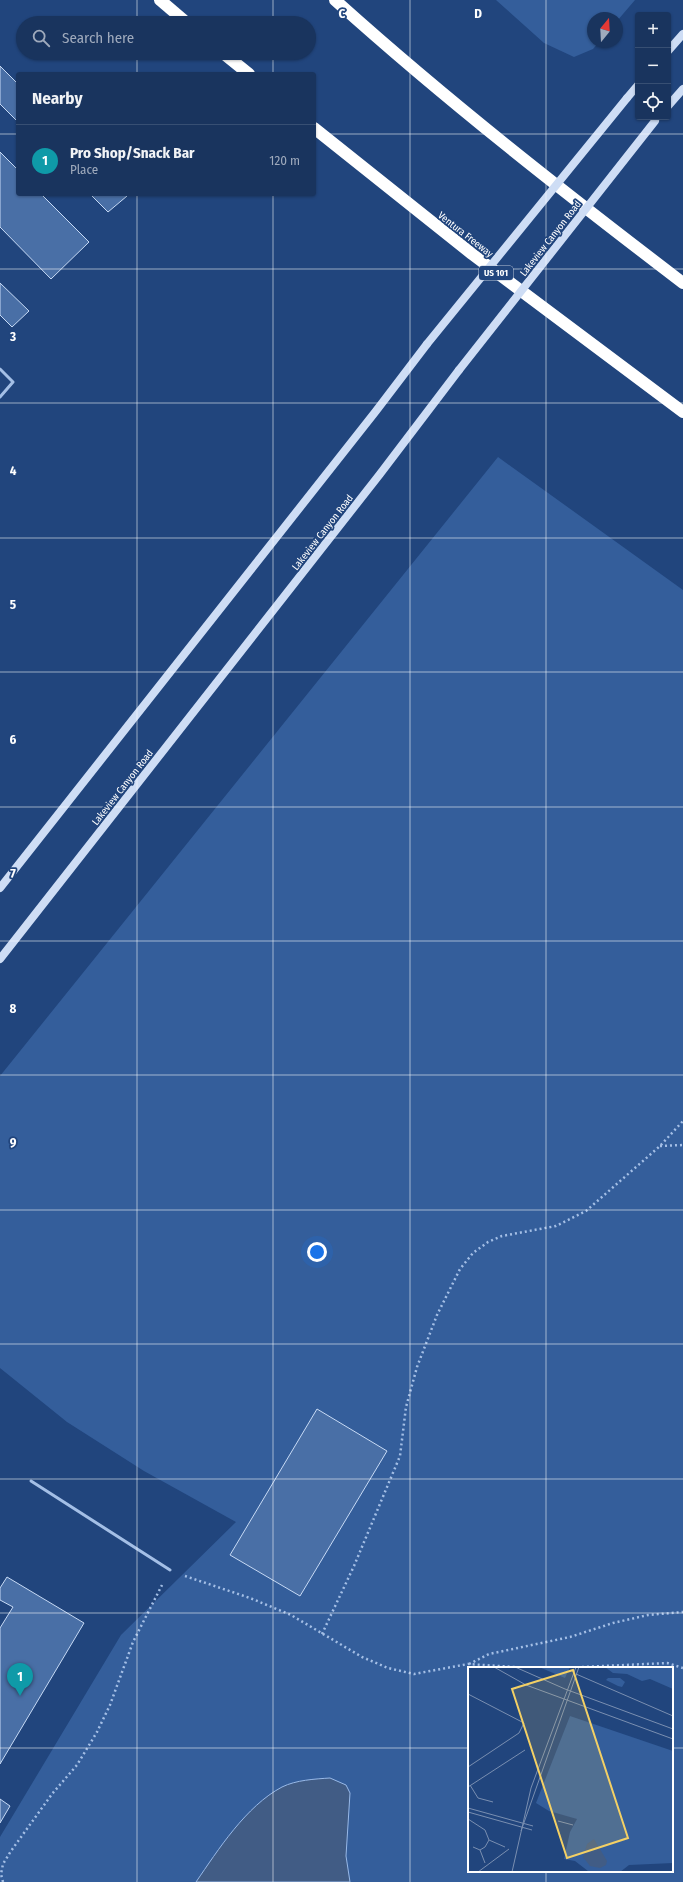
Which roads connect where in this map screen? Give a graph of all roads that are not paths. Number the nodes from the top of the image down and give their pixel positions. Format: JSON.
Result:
{"nodes":[{"id":1,"x":160,"y":0,"type":"edge"},
{"id":2,"x":334,"y":0,"type":"edge"},
{"id":3,"x":179,"y":16,"type":"edge"},
{"id":4,"x":683,"y":34,"type":"edge"},
{"id":5,"x":671,"y":48,"type":"edge"},
{"id":6,"x":232,"y":60,"type":"edge"},
{"id":7,"x":247,"y":72,"type":"edge"},
{"id":8,"x":635,"y":89,"type":"edge"},
{"id":9,"x":683,"y":89,"type":"edge"},
{"id":10,"x":671,"y":103,"type":"edge"},
{"id":11,"x":656,"y":120,"type":"edge"},
{"id":12,"x":316,"y":130,"type":"edge"},
{"id":13,"x":683,"y":283,"type":"edge"},
{"id":14,"x":0,"y":369,"type":"edge"},
{"id":15,"x":0,"y":396,"type":"edge"},
{"id":16,"x":683,"y":412,"type":"edge"},
{"id":17,"x":0,"y":888,"type":"edge"},
{"id":18,"x":0,"y":959,"type":"edge"},
{"id":19,"x":31,"y":1481,"type":"dead end"},
{"id":20,"x":170,"y":1570,"type":"road end"}],
"edges":[{"from":1,"to":3,"type":"highway"},
{"from":2,"to":13,"type":"highway"},
{"from":4,"to":5,"type":"street"},
{"from":6,"to":7,"type":"highway"},
{"from":8,"to":17,"type":"street","bridge":true},
{"from":9,"to":10,"type":"street"},
{"from":11,"to":18,"type":"street","name":"Lakeview Canyon Road","bridge":true},
{"from":12,"to":16,"type":"highway","name":"Ventura Freeway","number":"US 101"},
{"from":14,"to":15,"type":"lane"},
{"from":19,"to":20,"type":"lane"}]}
